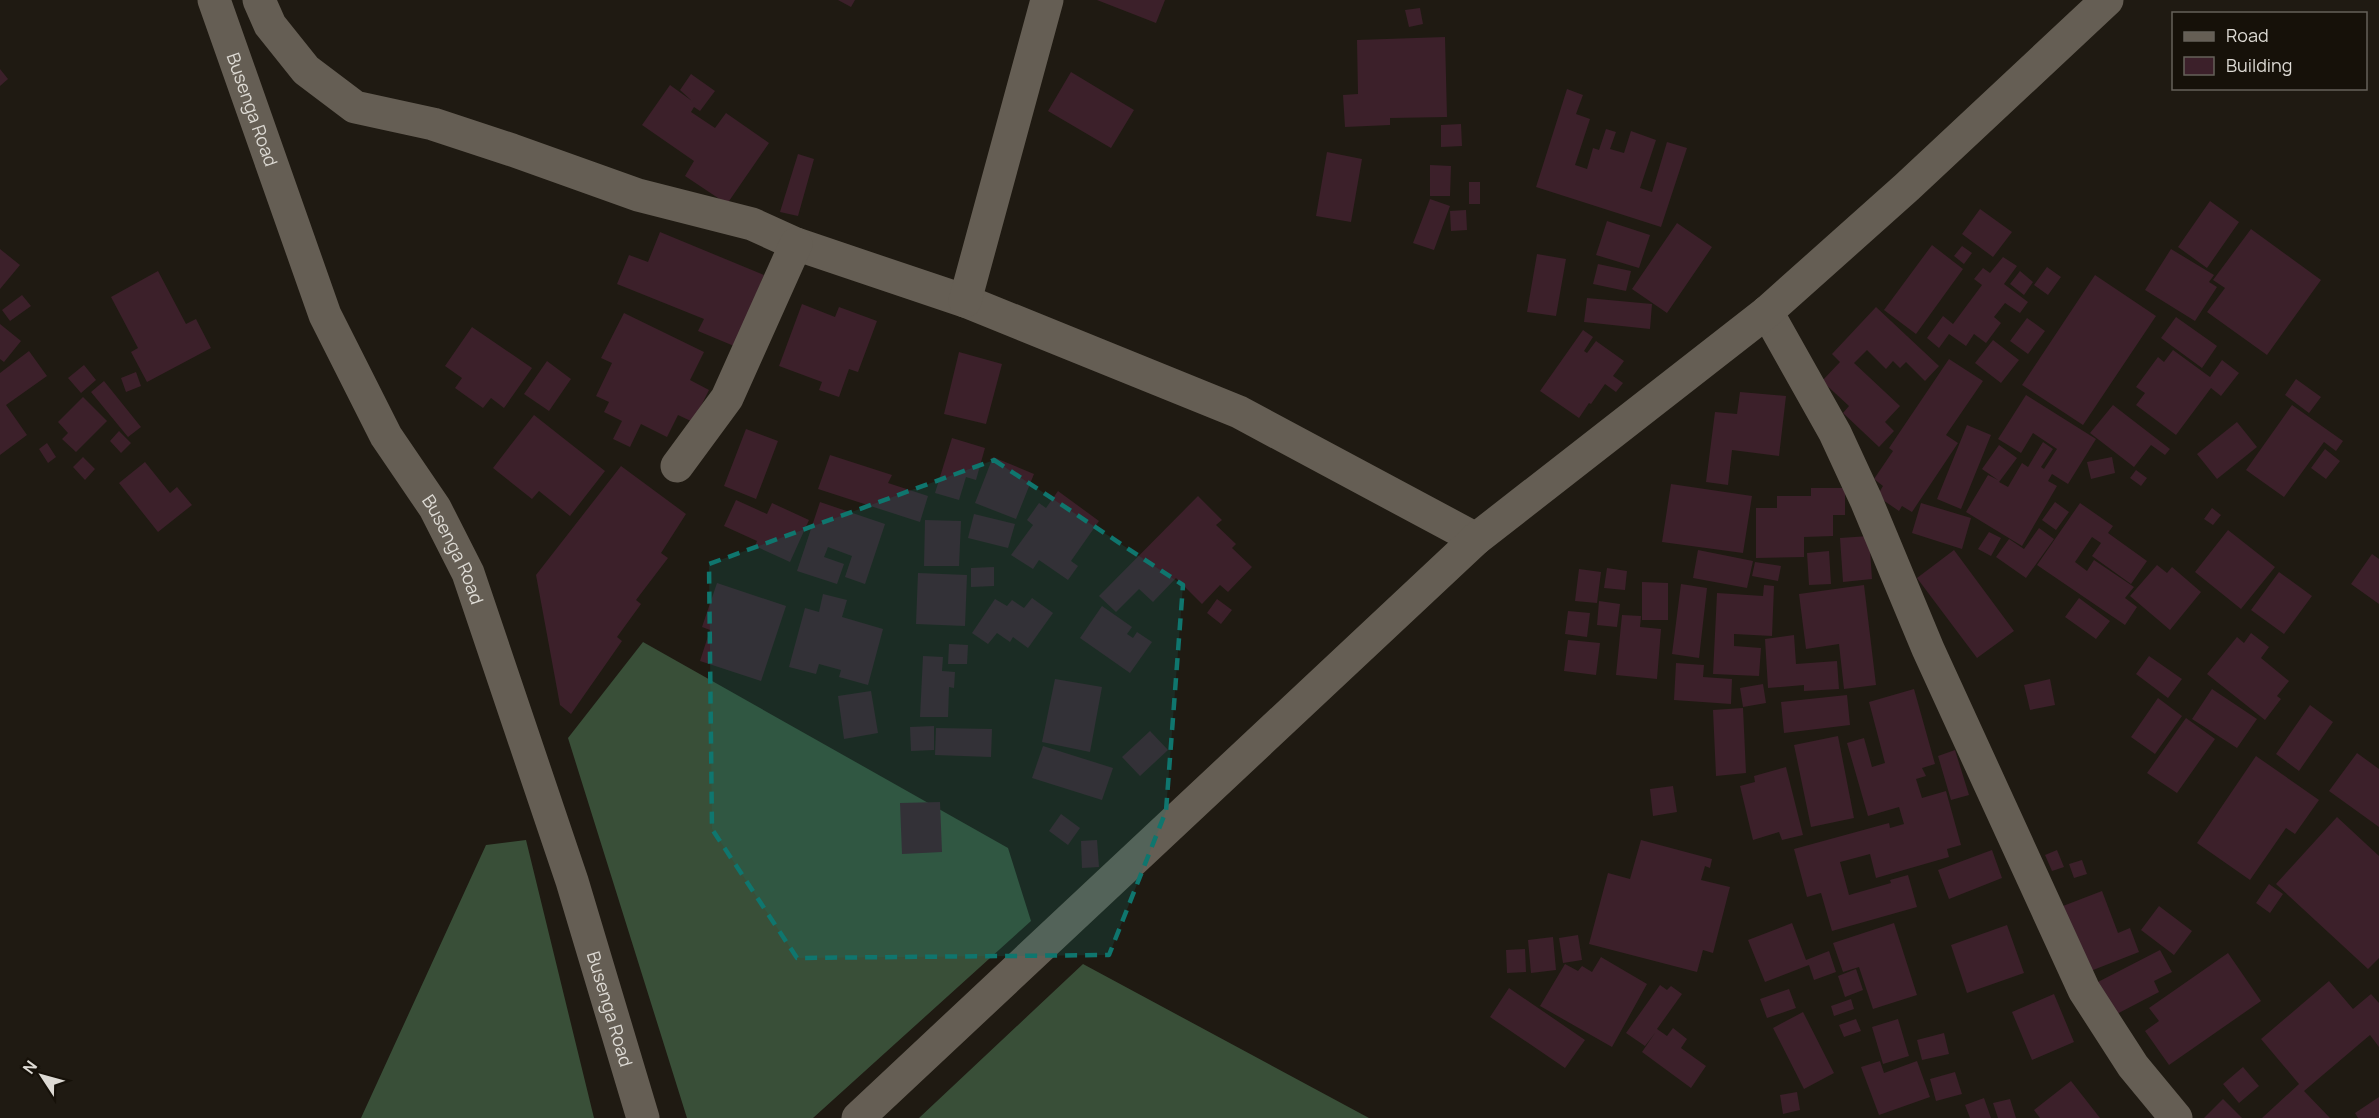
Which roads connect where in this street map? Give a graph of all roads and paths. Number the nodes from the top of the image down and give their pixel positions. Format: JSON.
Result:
{"nodes":[{"id":1,"x":214,"y":0,"type":"edge"},
{"id":2,"x":259,"y":0,"type":"edge"},
{"id":3,"x":1047,"y":0,"type":"edge"},
{"id":4,"x":2107,"y":0,"type":"edge"},
{"id":5,"x":796,"y":244,"type":"junction"},
{"id":6,"x":965,"y":301,"type":"junction"},
{"id":7,"x":1767,"y":312,"type":"junction"},
{"id":8,"x":677,"y":466,"type":"dead end"},
{"id":9,"x":1476,"y":538,"type":"junction"},
{"id":10,"x":643,"y":1118,"type":"edge"},
{"id":11,"x":858,"y":1118,"type":"edge"},
{"id":12,"x":2176,"y":1118,"type":"edge"}],
"edges":[{"from":1,"to":10,"type":"street","name":"Busenga Road"},
{"from":2,"to":5,"type":"street"},
{"from":3,"to":6,"type":"street"},
{"from":4,"to":7,"type":"street"},
{"from":5,"to":6,"type":"street"},
{"from":5,"to":8,"type":"street"},
{"from":6,"to":9,"type":"street"},
{"from":7,"to":9,"type":"street"},
{"from":7,"to":12,"type":"street"},
{"from":9,"to":11,"type":"street"}]}
